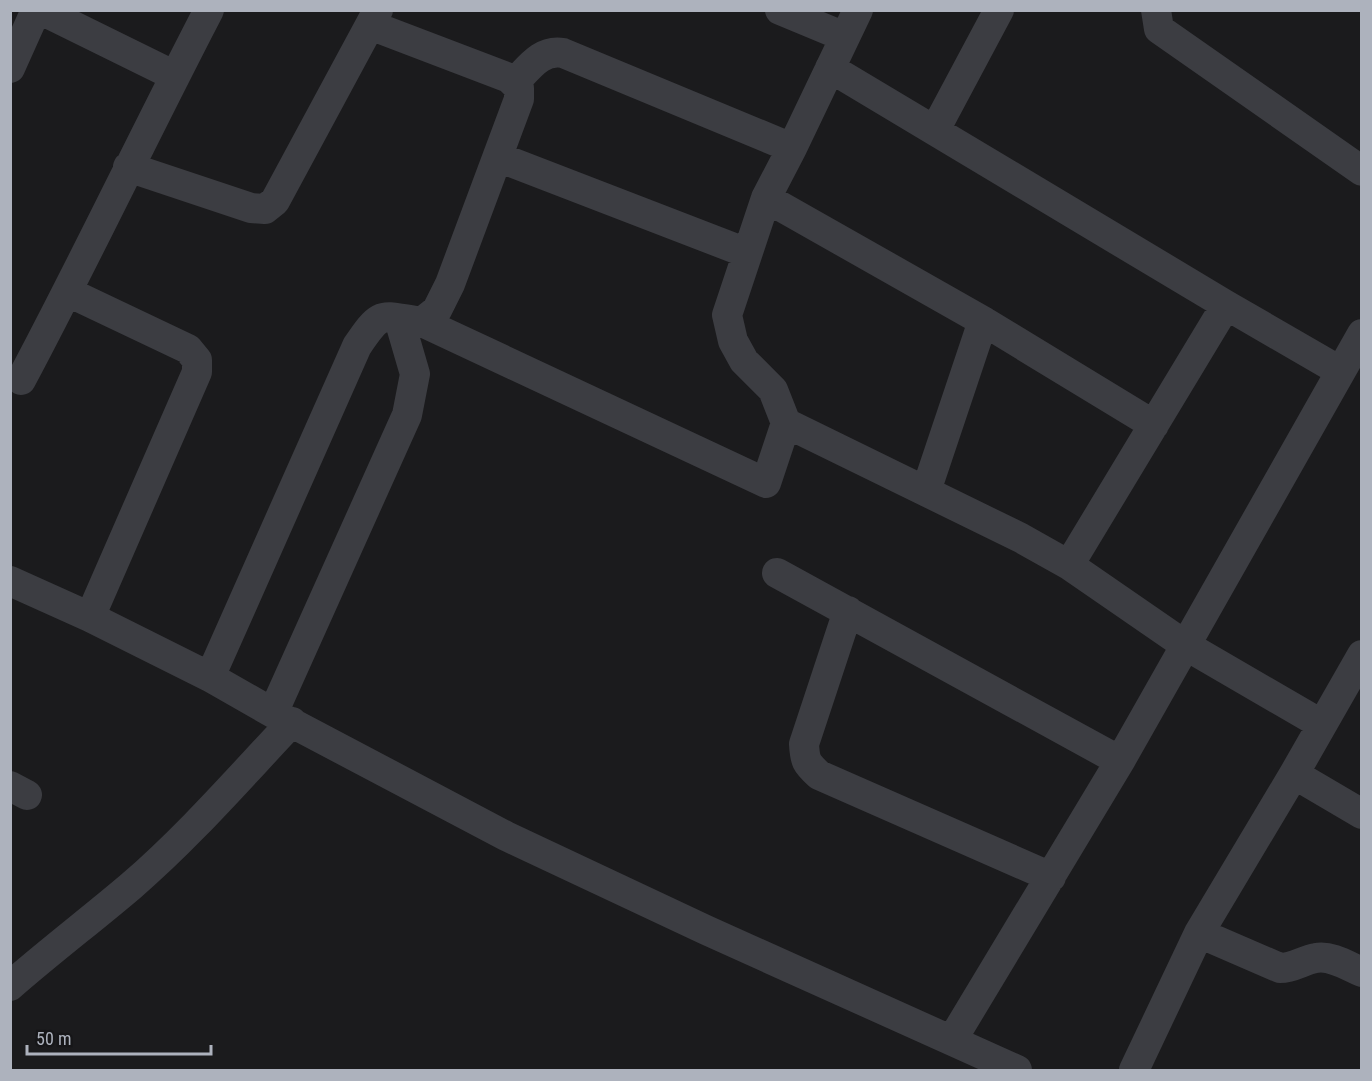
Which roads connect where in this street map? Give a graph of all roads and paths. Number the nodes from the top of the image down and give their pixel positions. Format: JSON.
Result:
{"nodes":[{"id":1,"x":36,"y":10,"type":"edge"},
{"id":2,"x":41,"y":10,"type":"edge"},
{"id":3,"x":209,"y":10,"type":"edge"},
{"id":4,"x":780,"y":10,"type":"edge"},
{"id":5,"x":999,"y":10,"type":"edge"},
{"id":6,"x":1156,"y":10,"type":"edge"},
{"id":7,"x":373,"y":15,"type":"edge"},
{"id":8,"x":852,"y":24,"type":"edge"},
{"id":9,"x":10,"y":68,"type":"edge"},
{"id":10,"x":830,"y":68,"type":"junction"},
{"id":11,"x":175,"y":76,"type":"junction"},
{"id":12,"x":515,"y":82,"type":"junction"},
{"id":13,"x":935,"y":130,"type":"junction"},
{"id":14,"x":792,"y":148,"type":"junction"},
{"id":15,"x":498,"y":157,"type":"junction"},
{"id":16,"x":128,"y":167,"type":"junction"},
{"id":17,"x":1362,"y":171,"type":"edge"},
{"id":18,"x":766,"y":198,"type":"junction"},
{"id":19,"x":747,"y":253,"type":"junction"},
{"id":20,"x":68,"y":292,"type":"junction"},
{"id":21,"x":1226,"y":305,"type":"junction"},
{"id":22,"x":411,"y":321,"type":"junction"},
{"id":23,"x":983,"y":321,"type":"junction"},
{"id":24,"x":1362,"y":334,"type":"edge"},
{"id":25,"x":1340,"y":371,"type":"junction"},
{"id":26,"x":21,"y":380,"type":"dead end"},
{"id":27,"x":786,"y":423,"type":"junction"},
{"id":28,"x":1154,"y":425,"type":"junction"},
{"id":29,"x":926,"y":492,"type":"junction"},
{"id":30,"x":1070,"y":565,"type":"junction"},
{"id":31,"x":777,"y":573,"type":"dead end"},
{"id":32,"x":10,"y":581,"type":"edge"},
{"id":33,"x":848,"y":611,"type":"junction"},
{"id":34,"x":90,"y":617,"type":"junction"},
{"id":35,"x":1185,"y":645,"type":"junction"},
{"id":36,"x":1362,"y":655,"type":"edge"},
{"id":37,"x":210,"y":676,"type":"junction"},
{"id":38,"x":283,"y":718,"type":"junction"},
{"id":39,"x":1321,"y":724,"type":"junction"},
{"id":40,"x":1120,"y":761,"type":"junction"},
{"id":41,"x":1294,"y":774,"type":"junction"},
{"id":42,"x":1362,"y":813,"type":"edge"},
{"id":43,"x":1051,"y":877,"type":"junction"},
{"id":44,"x":1199,"y":933,"type":"junction"},
{"id":45,"x":1362,"y":972,"type":"edge"},
{"id":46,"x":10,"y":986,"type":"edge"},
{"id":47,"x":952,"y":1040,"type":"junction"},
{"id":48,"x":1017,"y":1071,"type":"edge"},
{"id":49,"x":1134,"y":1071,"type":"edge"}],
"edges":[{"from":1,"to":9,"type":"street"},
{"from":2,"to":11,"type":"street"},
{"from":3,"to":11,"type":"street"},
{"from":4,"to":8,"type":"street"},
{"from":5,"to":13,"type":"street"},
{"from":6,"to":17,"type":"street"},
{"from":7,"to":12,"type":"street"},
{"from":7,"to":16,"type":"street"},
{"from":8,"to":10,"type":"street"},
{"from":10,"to":13,"type":"street"},
{"from":10,"to":14,"type":"street"},
{"from":11,"to":16,"type":"street"},
{"from":12,"to":14,"type":"street"},
{"from":12,"to":15,"type":"street"},
{"from":13,"to":21,"type":"street"},
{"from":14,"to":18,"type":"street"},
{"from":15,"to":19,"type":"street"},
{"from":15,"to":22,"type":"street"},
{"from":16,"to":20,"type":"street"},
{"from":18,"to":19,"type":"street"},
{"from":18,"to":23,"type":"street"},
{"from":19,"to":27,"type":"street"},
{"from":20,"to":26,"type":"street"},
{"from":20,"to":34,"type":"street"},
{"from":21,"to":25,"type":"street"},
{"from":21,"to":28,"type":"street"},
{"from":22,"to":27,"type":"street"},
{"from":22,"to":37,"type":"street"},
{"from":22,"to":38,"type":"street"},
{"from":23,"to":28,"type":"street"},
{"from":23,"to":29,"type":"street"},
{"from":24,"to":25,"type":"street"},
{"from":25,"to":35,"type":"street"},
{"from":27,"to":29,"type":"street"},
{"from":28,"to":30,"type":"street"},
{"from":29,"to":30,"type":"street"},
{"from":30,"to":35,"type":"street"},
{"from":31,"to":33,"type":"street"},
{"from":32,"to":34,"type":"street"},
{"from":33,"to":40,"type":"street"},
{"from":33,"to":43,"type":"street"},
{"from":34,"to":37,"type":"street"},
{"from":35,"to":39,"type":"street"},
{"from":35,"to":40,"type":"street"},
{"from":36,"to":39,"type":"street"},
{"from":37,"to":38,"type":"street"},
{"from":38,"to":46,"type":"street"},
{"from":38,"to":47,"type":"street"},
{"from":39,"to":41,"type":"street"},
{"from":40,"to":43,"type":"street"},
{"from":41,"to":42,"type":"street"},
{"from":41,"to":44,"type":"street"},
{"from":43,"to":47,"type":"street"},
{"from":44,"to":45,"type":"street"},
{"from":44,"to":49,"type":"street"},
{"from":47,"to":48,"type":"street"}]}
